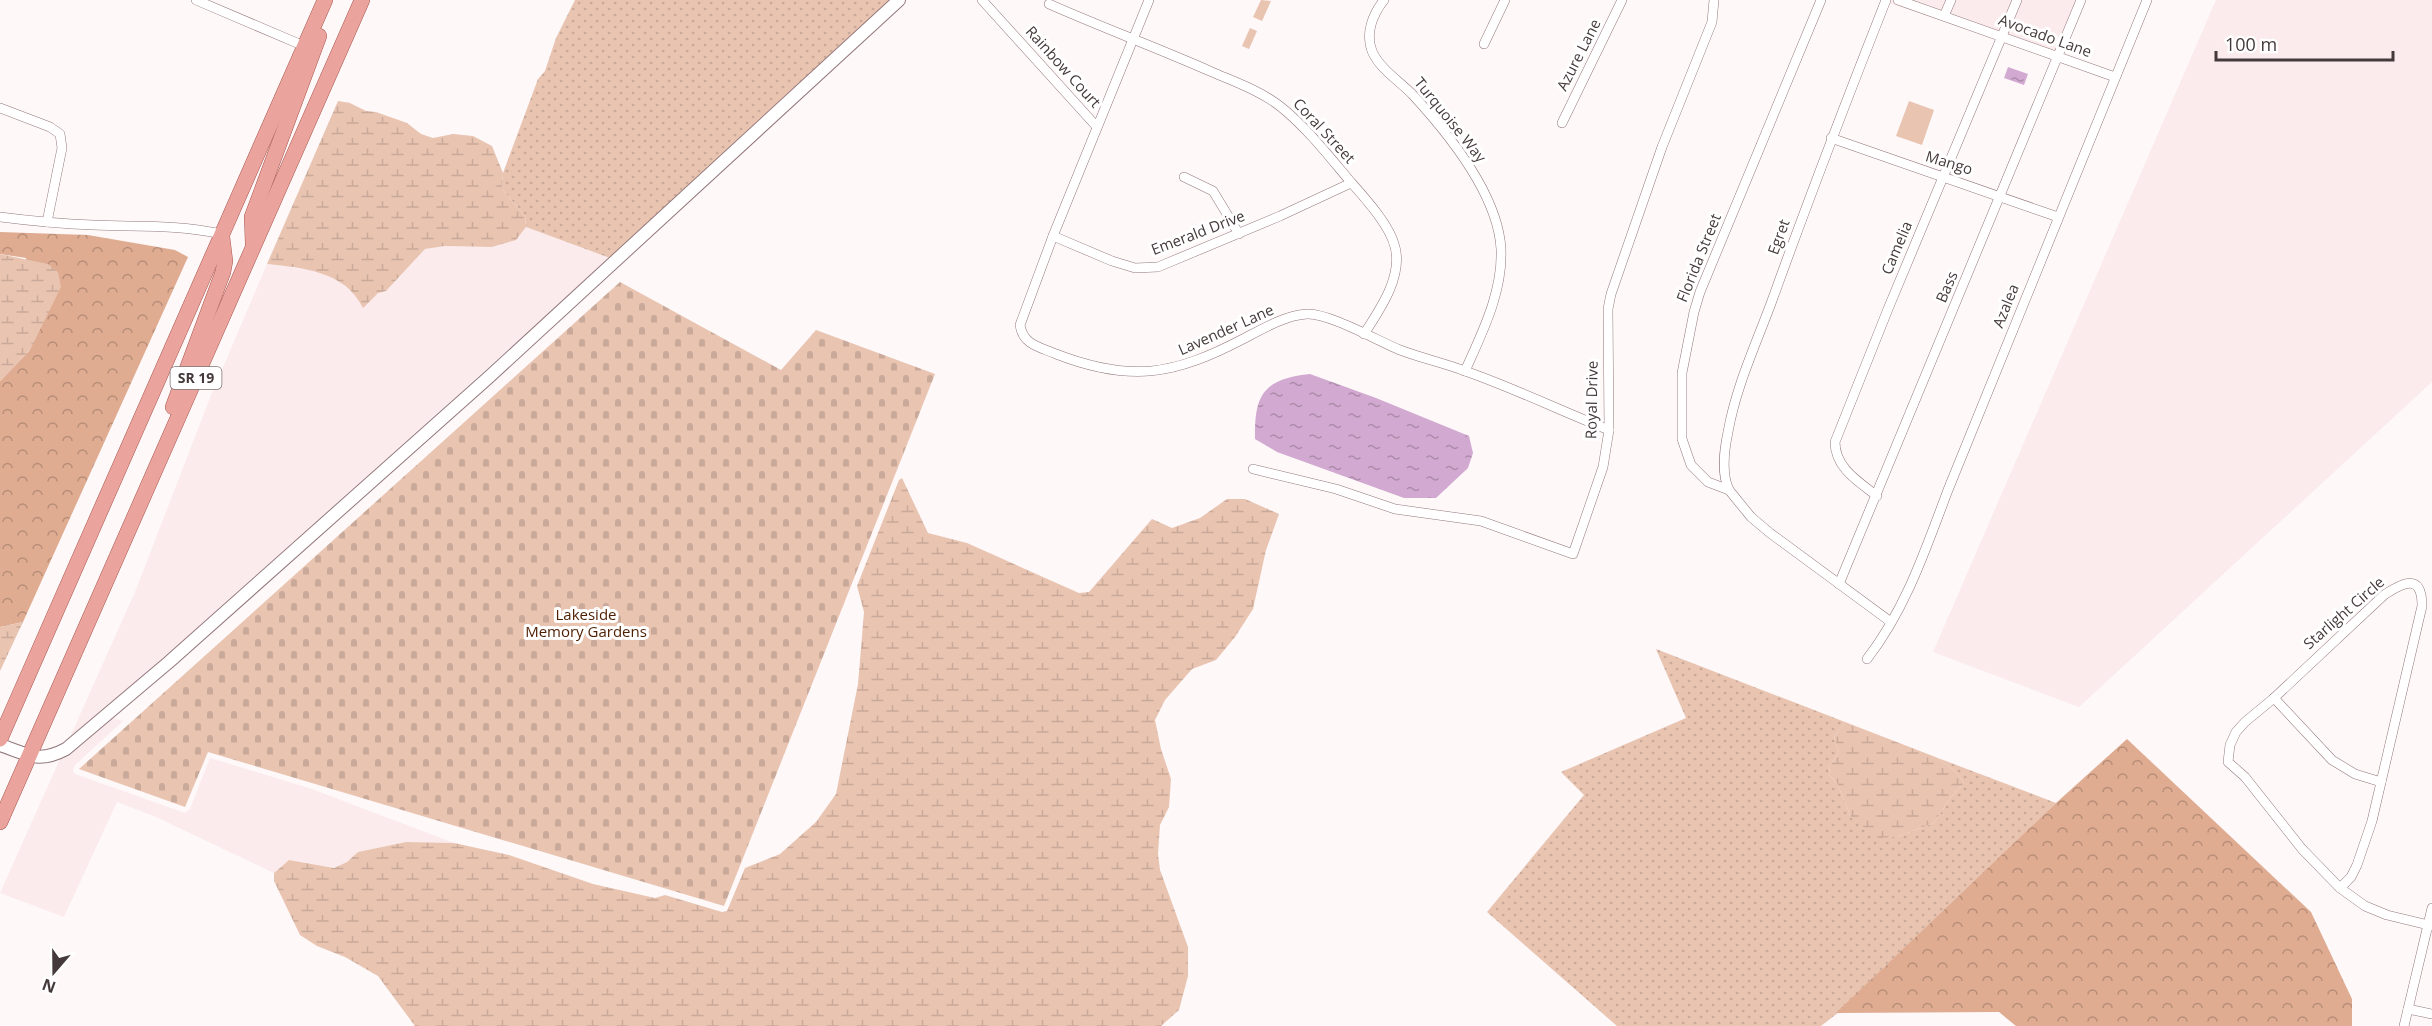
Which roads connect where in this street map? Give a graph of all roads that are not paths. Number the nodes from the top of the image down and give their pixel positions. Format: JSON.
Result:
{"nodes":[{"id":1,"x":196,"y":0,"type":"edge"},
{"id":2,"x":325,"y":0,"type":"edge"},
{"id":3,"x":334,"y":0,"type":"edge"},
{"id":4,"x":362,"y":0,"type":"edge"},
{"id":5,"x":899,"y":0,"type":"edge"},
{"id":6,"x":982,"y":0,"type":"edge"},
{"id":7,"x":1149,"y":0,"type":"edge"},
{"id":8,"x":1384,"y":0,"type":"edge"},
{"id":9,"x":1505,"y":0,"type":"edge"},
{"id":10,"x":1622,"y":0,"type":"edge"},
{"id":11,"x":1714,"y":0,"type":"edge"},
{"id":12,"x":1821,"y":0,"type":"edge"},
{"id":13,"x":1886,"y":0,"type":"edge"},
{"id":14,"x":1898,"y":0,"type":"edge"},
{"id":15,"x":1951,"y":0,"type":"edge"},
{"id":16,"x":2017,"y":0,"type":"edge"},
{"id":17,"x":2081,"y":0,"type":"edge"},
{"id":18,"x":2147,"y":0,"type":"edge"},
{"id":19,"x":1049,"y":4,"type":"dead end"},
{"id":20,"x":1944,"y":16,"type":"junction"},
{"id":21,"x":2002,"y":37,"type":"junction"},
{"id":22,"x":1133,"y":39,"type":"junction"},
{"id":23,"x":1484,"y":44,"type":"dead end"},
{"id":24,"x":304,"y":46,"type":"junction"},
{"id":25,"x":2058,"y":57,"type":"junction"},
{"id":26,"x":2115,"y":77,"type":"junction"},
{"id":27,"x":0,"y":108,"type":"edge"},
{"id":28,"x":1562,"y":123,"type":"dead end"},
{"id":29,"x":1097,"y":127,"type":"junction"},
{"id":30,"x":1831,"y":138,"type":"junction"},
{"id":31,"x":1944,"y":176,"type":"junction"},
{"id":32,"x":1184,"y":177,"type":"dead end"},
{"id":33,"x":1351,"y":183,"type":"junction"},
{"id":34,"x":2001,"y":196,"type":"junction"},
{"id":35,"x":0,"y":217,"type":"edge"},
{"id":36,"x":2058,"y":217,"type":"junction"},
{"id":37,"x":47,"y":222,"type":"junction"},
{"id":38,"x":222,"y":234,"type":"junction"},
{"id":39,"x":1239,"y":234,"type":"junction"},
{"id":40,"x":1053,"y":236,"type":"junction"},
{"id":41,"x":254,"y":247,"type":"junction"},
{"id":42,"x":1364,"y":334,"type":"junction"},
{"id":43,"x":1465,"y":370,"type":"junction"},
{"id":44,"x":1608,"y":430,"type":"junction"},
{"id":45,"x":171,"y":435,"type":"junction"},
{"id":46,"x":1253,"y":469,"type":"dead end"},
{"id":47,"x":1729,"y":490,"type":"junction"},
{"id":48,"x":1877,"y":496,"type":"junction"},
{"id":49,"x":1839,"y":584,"type":"junction"},
{"id":50,"x":1891,"y":622,"type":"junction"},
{"id":51,"x":1867,"y":659,"type":"dead end"},
{"id":52,"x":2274,"y":698,"type":"junction"},
{"id":53,"x":0,"y":739,"type":"edge"},
{"id":54,"x":0,"y":745,"type":"edge"},
{"id":55,"x":30,"y":756,"type":"junction"},
{"id":56,"x":2381,"y":782,"type":"junction"},
{"id":57,"x":0,"y":822,"type":"edge"},
{"id":58,"x":2340,"y":888,"type":"junction"},
{"id":59,"x":2432,"y":908,"type":"edge"},
{"id":60,"x":2430,"y":925,"type":"edge"},
{"id":61,"x":2408,"y":1009,"type":"junction"},
{"id":62,"x":2432,"y":1014,"type":"edge"},
{"id":63,"x":2404,"y":1026,"type":"edge"}],
"edges":[{"from":1,"to":24,"type":"street"},
{"from":2,"to":24,"type":"main road","number":"SR 19"},
{"from":3,"to":41,"type":"main road"},
{"from":4,"to":41,"type":"main road","number":"SR 19"},
{"from":5,"to":55,"type":"street"},
{"from":6,"to":29,"type":"street","name":"Rainbow Court"},
{"from":7,"to":22,"type":"street","name":"Lavender Lane"},
{"from":8,"to":43,"type":"street","name":"Turquoise Way"},
{"from":9,"to":23,"type":"street"},
{"from":10,"to":28,"type":"street","name":"Azure Lane"},
{"from":11,"to":44,"type":"street","name":"Royal Drive"},
{"from":12,"to":47,"type":"street","name":"Florida Street"},
{"from":13,"to":30,"type":"street","name":"Egret"},
{"from":14,"to":20,"type":"street","name":"Avocado Lane"},
{"from":15,"to":20,"type":"street"},
{"from":16,"to":21,"type":"street","name":"Camelia"},
{"from":17,"to":25,"type":"street","name":"Bass"},
{"from":18,"to":26,"type":"street","name":"Azalea"},
{"from":19,"to":22,"type":"street","name":"Coral Street"},
{"from":20,"to":21,"type":"street","name":"Avocado Lane"},
{"from":21,"to":25,"type":"street","name":"Avocado Lane"},
{"from":21,"to":31,"type":"street","name":"Camelia"},
{"from":22,"to":29,"type":"street","name":"Lavender Lane"},
{"from":22,"to":33,"type":"street","name":"Coral Street"},
{"from":24,"to":38,"type":"main road","number":"SR 19"},
{"from":25,"to":26,"type":"street","name":"Avocado Lane"},
{"from":25,"to":34,"type":"street","name":"Bass"},
{"from":26,"to":36,"type":"street","name":"Azalea"},
{"from":27,"to":37,"type":"street"},
{"from":29,"to":40,"type":"street","name":"Lavender Lane"},
{"from":30,"to":31,"type":"street","name":"Mango"},
{"from":30,"to":47,"type":"street","name":"Egret"},
{"from":31,"to":34,"type":"street","name":"Mango"},
{"from":31,"to":48,"type":"street","name":"Camelia"},
{"from":32,"to":39,"type":"street"},
{"from":33,"to":39,"type":"street","name":"Emerald Drive"},
{"from":33,"to":42,"type":"street","name":"Coral Street"},
{"from":34,"to":36,"type":"street","name":"Mango"},
{"from":34,"to":48,"type":"street","name":"Bass"},
{"from":35,"to":37,"type":"street"},
{"from":36,"to":50,"type":"street","name":"Azalea"},
{"from":37,"to":38,"type":"street"},
{"from":38,"to":45,"type":"main road"},
{"from":38,"to":53,"type":"main road","number":"SR 19"},
{"from":39,"to":40,"type":"street","name":"Emerald Drive"},
{"from":40,"to":42,"type":"street","name":"Lavender Lane"},
{"from":41,"to":45,"type":"main road","number":"SR 19"},
{"from":42,"to":43,"type":"street","name":"Lavender Lane"},
{"from":43,"to":44,"type":"street","name":"Lavender Lane"},
{"from":44,"to":46,"type":"street","name":"Royal Drive"},
{"from":45,"to":55,"type":"main road","number":"SR 19"},
{"from":47,"to":49,"type":"street","name":"Florida Street"},
{"from":48,"to":49,"type":"street","name":"Bass"},
{"from":49,"to":50,"type":"street","name":"Florida Street"},
{"from":50,"to":51,"type":"street","name":"Azalea"},
{"from":52,"to":56,"type":"street"},
{"from":52,"to":56,"type":"street","name":"Starlight Circle"},
{"from":52,"to":58,"type":"street","name":"Starlight Circle"},
{"from":54,"to":55,"type":"street"},
{"from":55,"to":57,"type":"main road","number":"SR 19"},
{"from":56,"to":58,"type":"street","name":"Starlight Circle"},
{"from":58,"to":60,"type":"street","name":"Starlight Circle"},
{"from":59,"to":60,"type":"street"},
{"from":60,"to":61,"type":"street"},
{"from":61,"to":62,"type":"street"},
{"from":61,"to":63,"type":"street"}]}
